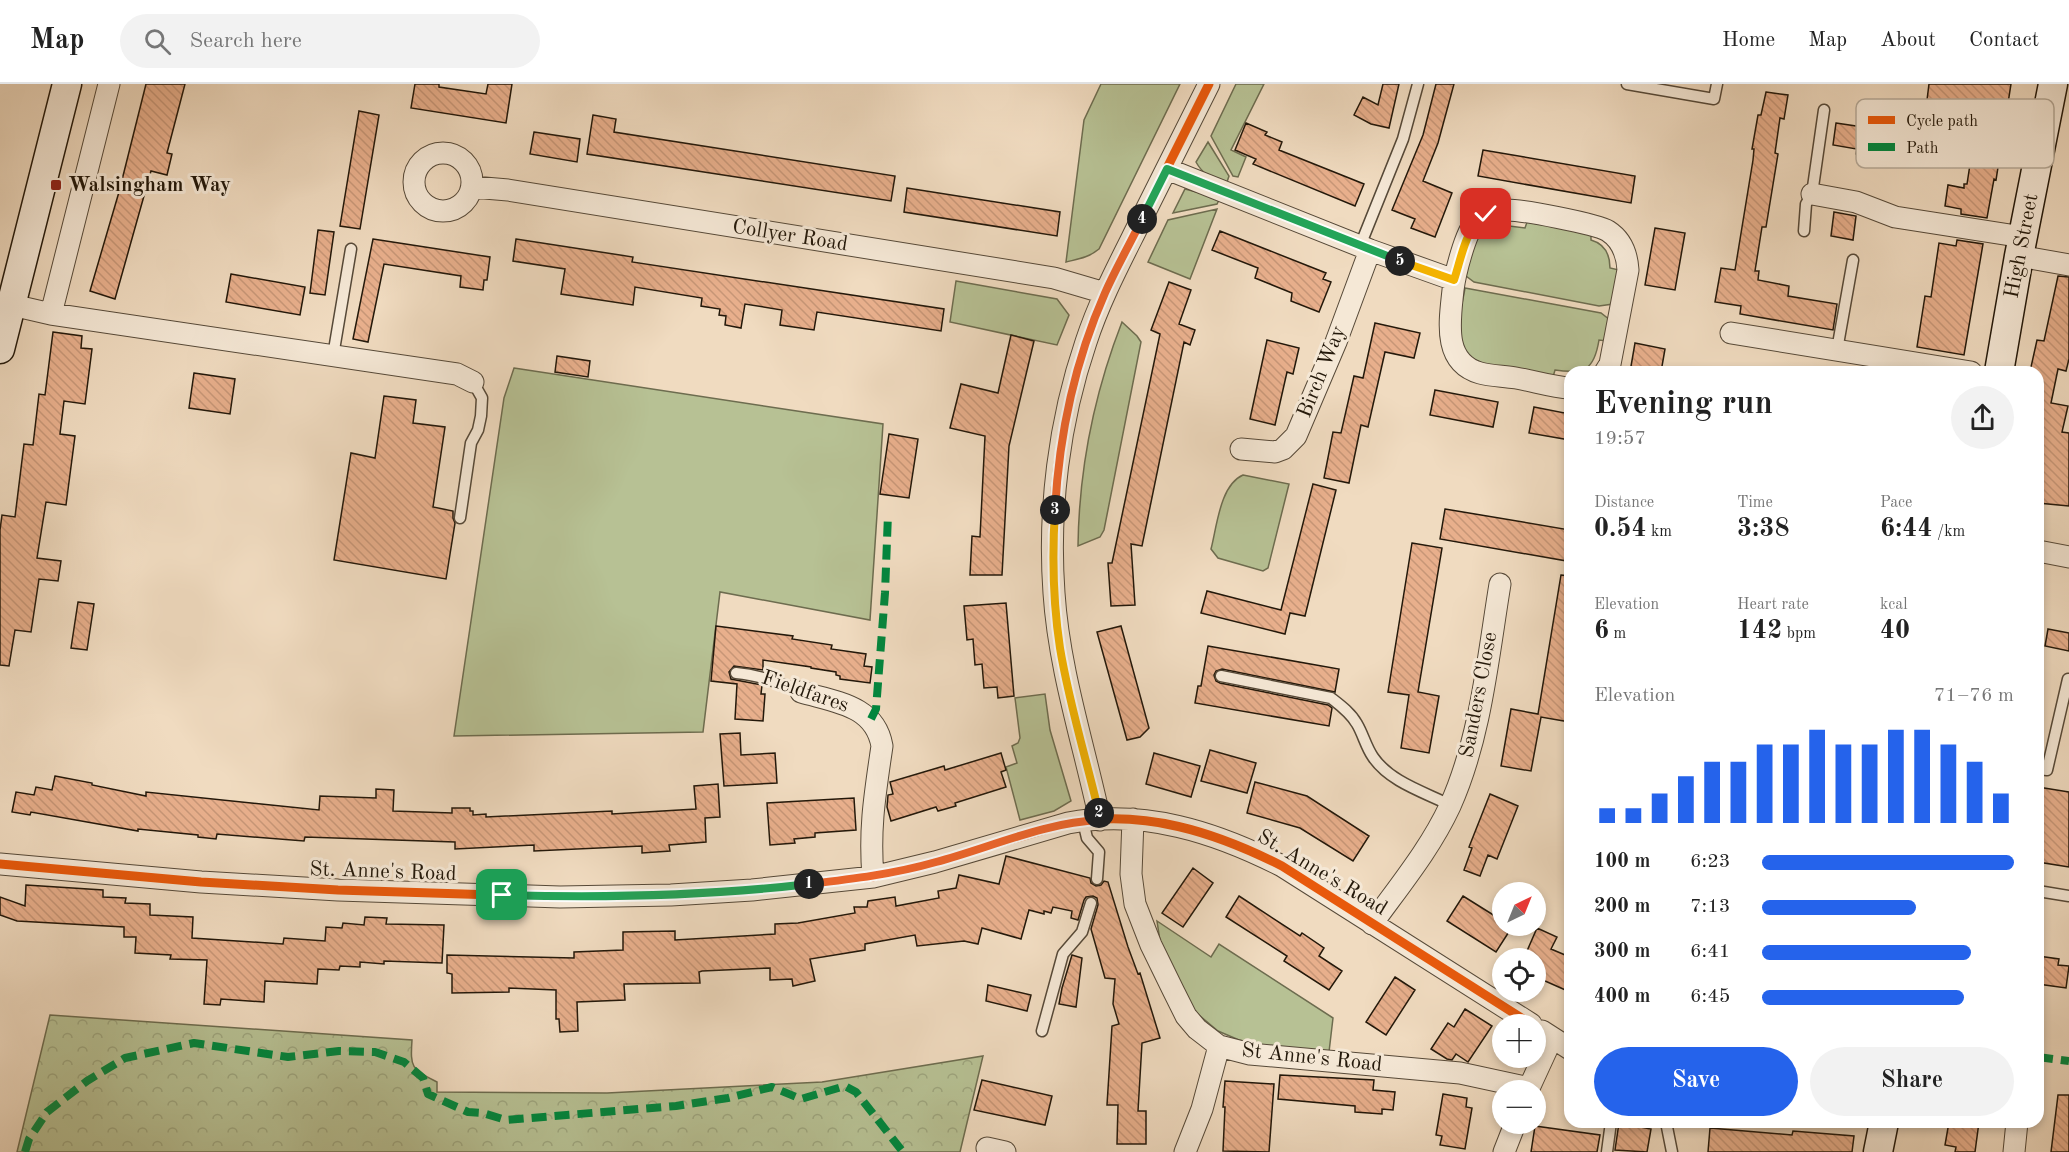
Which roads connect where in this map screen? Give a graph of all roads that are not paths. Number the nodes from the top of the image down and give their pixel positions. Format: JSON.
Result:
{"nodes":[{"id":1,"x":68,"y":84,"type":"edge"},
{"id":2,"x":109,"y":84,"type":"edge"},
{"id":3,"x":1209,"y":84,"type":"edge"},
{"id":4,"x":1418,"y":84,"type":"edge"},
{"id":5,"x":1627,"y":84,"type":"edge"},
{"id":6,"x":1717,"y":84,"type":"edge"},
{"id":7,"x":2053,"y":84,"type":"edge"},
{"id":8,"x":2050,"y":99,"type":"edge"},
{"id":9,"x":1824,"y":110,"type":"dead end"},
{"id":10,"x":2037,"y":168,"type":"edge"},
{"id":11,"x":1167,"y":169,"type":"junction"},
{"id":12,"x":473,"y":187,"type":"dead end"},
{"id":13,"x":1812,"y":194,"type":"junction"},
{"id":14,"x":1804,"y":231,"type":"dead end"},
{"id":15,"x":2021,"y":247,"type":"junction"},
{"id":16,"x":1365,"y":248,"type":"junction"},
{"id":17,"x":351,"y":249,"type":"dead end"},
{"id":18,"x":1853,"y":260,"type":"dead end"},
{"id":19,"x":2069,"y":265,"type":"edge"},
{"id":20,"x":1454,"y":280,"type":"junction"},
{"id":21,"x":1105,"y":293,"type":"junction"},
{"id":22,"x":12,"y":305,"type":"junction"},
{"id":23,"x":51,"y":314,"type":"junction"},
{"id":24,"x":1731,"y":333,"type":"dead end"},
{"id":25,"x":0,"y":349,"type":"edge"},
{"id":26,"x":1837,"y":350,"type":"junction"},
{"id":27,"x":333,"y":356,"type":"junction"},
{"id":28,"x":1608,"y":366,"type":"edge"},
{"id":29,"x":1934,"y":366,"type":"edge"},
{"id":30,"x":2000,"y":366,"type":"edge"},
{"id":31,"x":473,"y":382,"type":"joint"},
{"id":32,"x":1564,"y":387,"type":"edge"},
{"id":33,"x":1241,"y":449,"type":"dead end"},
{"id":34,"x":460,"y":518,"type":"dead end"},
{"id":35,"x":2044,"y":552,"type":"edge"},
{"id":36,"x":2069,"y":557,"type":"edge"},
{"id":37,"x":1500,"y":584,"type":"dead end"},
{"id":38,"x":736,"y":673,"type":"dead end"},
{"id":39,"x":1221,"y":676,"type":"dead end"},
{"id":40,"x":2068,"y":679,"type":"edge"},
{"id":41,"x":801,"y":692,"type":"joint"},
{"id":42,"x":2044,"y":770,"type":"edge"},
{"id":43,"x":1450,"y":805,"type":"junction"},
{"id":44,"x":1133,"y":819,"type":"junction"},
{"id":45,"x":1092,"y":820,"type":"junction"},
{"id":46,"x":0,"y":864,"type":"edge"},
{"id":47,"x":873,"y":877,"type":"junction"},
{"id":48,"x":1097,"y":879,"type":"dead end"},
{"id":49,"x":2044,"y":892,"type":"edge"},
{"id":50,"x":2069,"y":896,"type":"edge"},
{"id":51,"x":1091,"y":903,"type":"dead end"},
{"id":52,"x":1372,"y":924,"type":"junction"},
{"id":53,"x":1515,"y":1014,"type":"edge"},
{"id":54,"x":1042,"y":1031,"type":"dead end"},
{"id":55,"x":1546,"y":1034,"type":"edge"},
{"id":56,"x":1219,"y":1046,"type":"junction"},
{"id":57,"x":1564,"y":1046,"type":"edge"},
{"id":58,"x":1492,"y":1081,"type":"edge"},
{"id":59,"x":1610,"y":1128,"type":"edge"},
{"id":60,"x":1667,"y":1128,"type":"edge"},
{"id":61,"x":1883,"y":1128,"type":"edge"},
{"id":62,"x":2016,"y":1128,"type":"edge"},
{"id":63,"x":1511,"y":1134,"type":"edge"},
{"id":64,"x":1185,"y":1152,"type":"edge"},
{"id":65,"x":1504,"y":1152,"type":"edge"},
{"id":66,"x":1607,"y":1152,"type":"edge"},
{"id":67,"x":1672,"y":1152,"type":"edge"},
{"id":68,"x":1878,"y":1152,"type":"edge"},
{"id":69,"x":2014,"y":1152,"type":"edge"}],
"edges":[{"from":1,"to":22,"type":"street"},
{"from":2,"to":23,"type":"street"},
{"from":3,"to":11,"type":"street"},
{"from":4,"to":16,"type":"lane"},
{"from":5,"to":6,"type":"lane"},
{"from":7,"to":8,"type":"street","name":"High Street"},
{"from":9,"to":13,"type":"lane"},
{"from":10,"to":15,"type":"street","name":"High Street"},
{"from":11,"to":16,"type":"street"},
{"from":11,"to":21,"type":"street"},
{"from":12,"to":21,"type":"street","name":"Collyer Road"},
{"from":13,"to":14,"type":"lane"},
{"from":13,"to":15,"type":"street"},
{"from":15,"to":19,"type":"street"},
{"from":15,"to":30,"type":"street","name":"High Street"},
{"from":16,"to":20,"type":"street"},
{"from":16,"to":33,"type":"street","name":"Birch Way"},
{"from":17,"to":27,"type":"lane"},
{"from":18,"to":26,"type":"lane"},
{"from":20,"to":28,"type":"street"},
{"from":20,"to":32,"type":"street"},
{"from":21,"to":45,"type":"street"},
{"from":22,"to":23,"type":"street"},
{"from":22,"to":25,"type":"street"},
{"from":23,"to":27,"type":"street"},
{"from":24,"to":26,"type":"street"},
{"from":26,"to":29,"type":"street"},
{"from":27,"to":31,"type":"street"},
{"from":31,"to":34,"type":"lane"},
{"from":35,"to":36,"type":"street"},
{"from":37,"to":43,"type":"street","name":"Sanders Close"},
{"from":38,"to":41,"type":"lane","name":"Fieldfares"},
{"from":39,"to":43,"type":"lane"},
{"from":40,"to":42,"type":"lane"},
{"from":41,"to":47,"type":"street","name":"Fieldfares"},
{"from":43,"to":52,"type":"street","name":"Sanders Close"},
{"from":44,"to":45,"type":"street","name":"St. Anne's Road"},
{"from":44,"to":52,"type":"street","name":"St. Anne's Road"},
{"from":44,"to":56,"type":"street","name":"St Anne's Road"},
{"from":45,"to":47,"type":"street","name":"St. Anne's Road"},
{"from":45,"to":48,"type":"lane"},
{"from":46,"to":47,"type":"street","name":"St. Anne's Road"},
{"from":49,"to":50,"type":"lane"},
{"from":51,"to":54,"type":"lane"},
{"from":52,"to":53,"type":"street","name":"St. Anne's Road"},
{"from":55,"to":57,"type":"street"},
{"from":56,"to":58,"type":"street","name":"St Anne's Road"},
{"from":56,"to":64,"type":"street"},
{"from":59,"to":66,"type":"lane"},
{"from":60,"to":67,"type":"lane"},
{"from":61,"to":68,"type":"street"},
{"from":62,"to":69,"type":"street"},
{"from":63,"to":65,"type":"street"}]}
